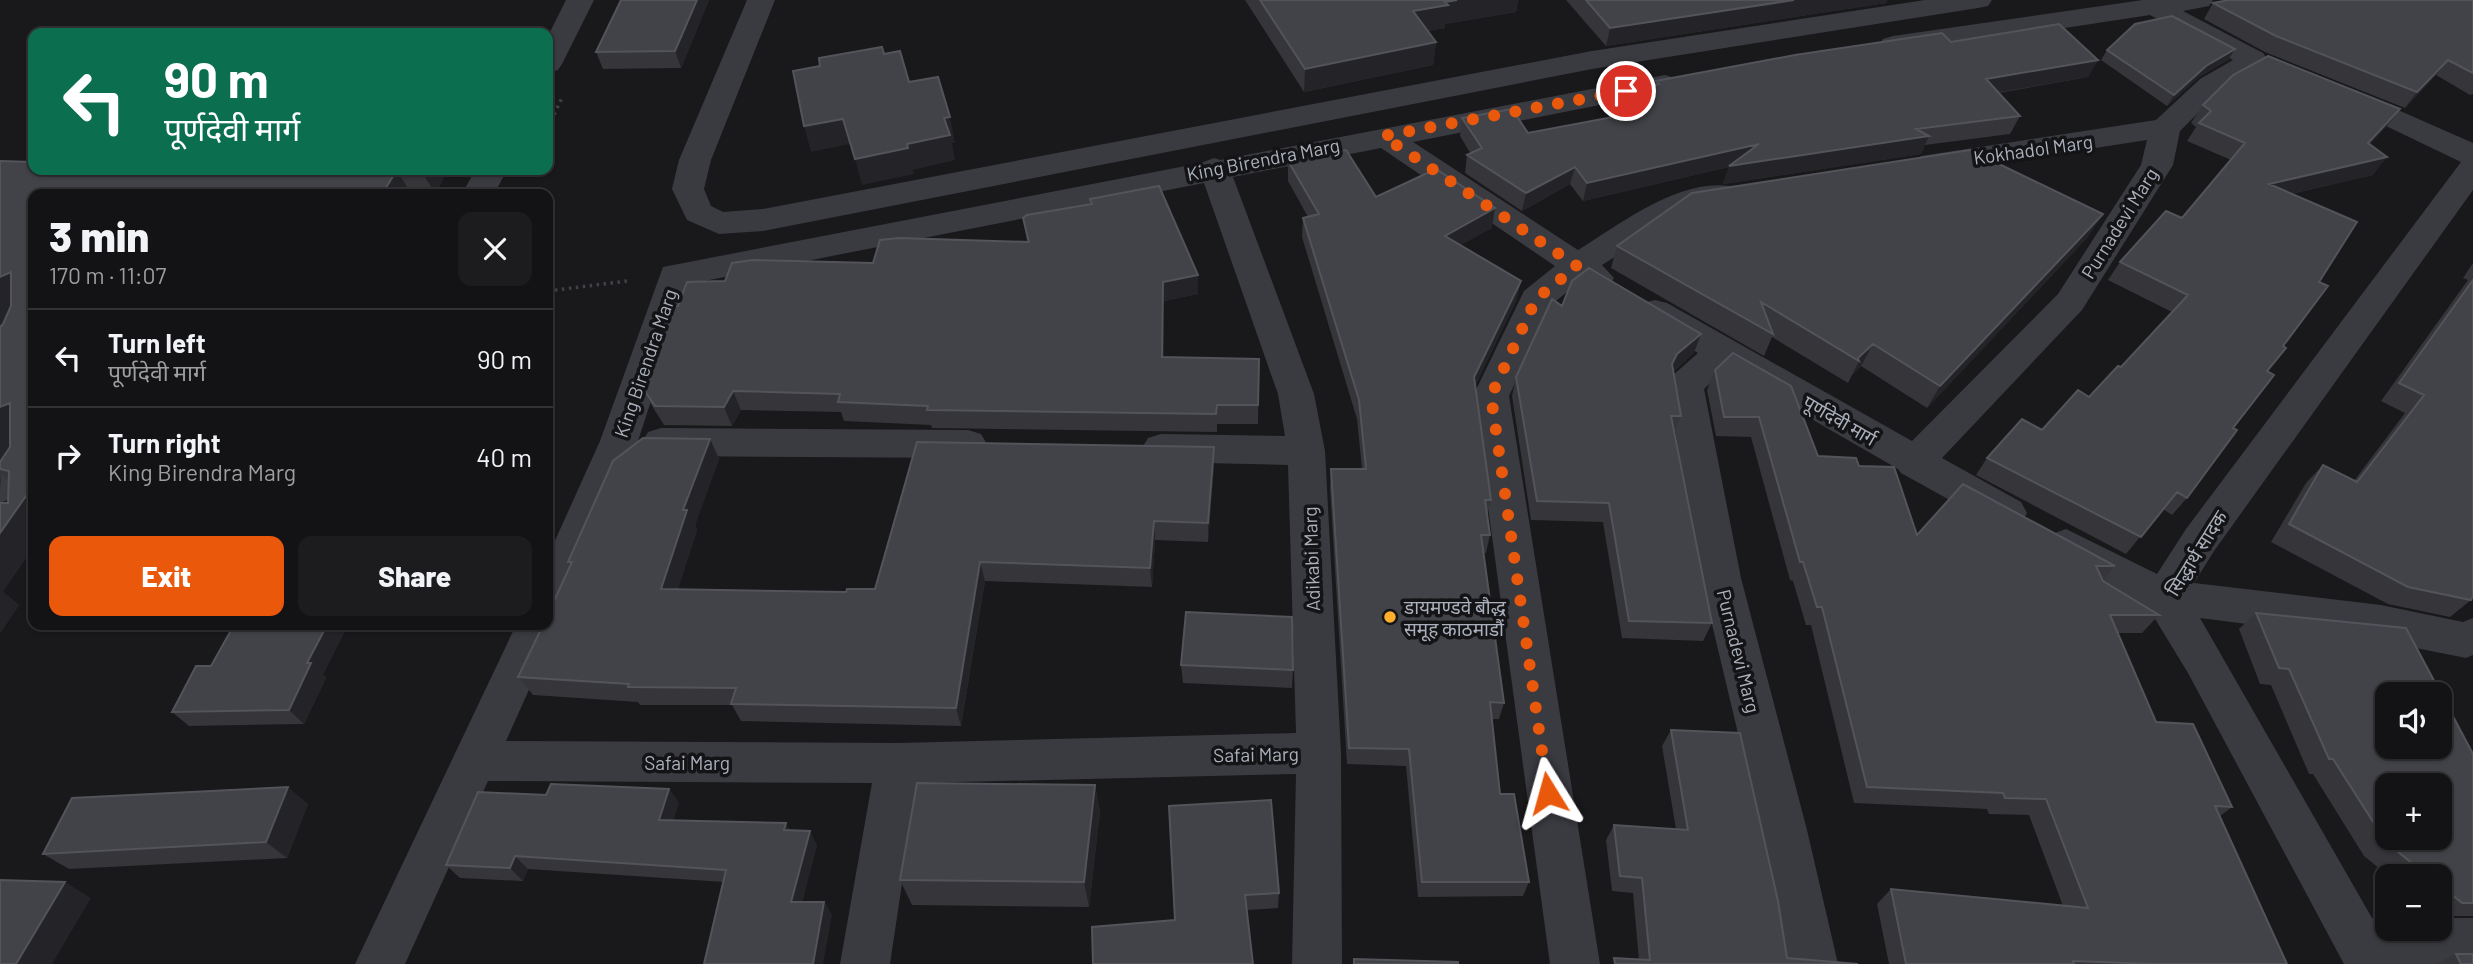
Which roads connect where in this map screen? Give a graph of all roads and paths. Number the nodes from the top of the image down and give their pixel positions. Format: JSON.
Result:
{"nodes":[{"id":1,"x":580,"y":0,"type":"edge"},
{"id":2,"x":761,"y":0,"type":"edge"},
{"id":3,"x":1978,"y":0,"type":"edge"},
{"id":4,"x":2200,"y":0,"type":"edge"},
{"id":5,"x":2155,"y":7,"type":"junction"},
{"id":6,"x":1870,"y":49,"type":"edge"},
{"id":7,"x":553,"y":54,"type":"edge"},
{"id":8,"x":1694,"y":78,"type":"edge"},
{"id":9,"x":2328,"y":89,"type":"edge"},
{"id":10,"x":2165,"y":128,"type":"junction"},
{"id":11,"x":1383,"y":136,"type":"junction"},
{"id":12,"x":2473,"y":155,"type":"edge"},
{"id":13,"x":1214,"y":168,"type":"junction"},
{"id":14,"x":1898,"y":168,"type":"edge"},
{"id":15,"x":2473,"y":168,"type":"edge"},
{"id":16,"x":1767,"y":189,"type":"edge"},
{"id":17,"x":1577,"y":266,"type":"junction"},
{"id":18,"x":675,"y":275,"type":"junction"},
{"id":19,"x":553,"y":290,"type":"edge"},
{"id":20,"x":1722,"y":351,"type":"junction"},
{"id":21,"x":619,"y":441,"type":"junction"},
{"id":22,"x":1003,"y":445,"type":"edge"},
{"id":23,"x":1127,"y":447,"type":"edge"},
{"id":24,"x":28,"y":450,"type":"edge"},
{"id":25,"x":1306,"y":452,"type":"junction"},
{"id":26,"x":1914,"y":463,"type":"junction"},
{"id":27,"x":0,"y":488,"type":"edge"},
{"id":28,"x":0,"y":510,"type":"edge"},
{"id":29,"x":28,"y":510,"type":"edge"},
{"id":30,"x":553,"y":589,"type":"edge"},
{"id":31,"x":2164,"y":597,"type":"junction"},
{"id":32,"x":535,"y":630,"type":"edge"},
{"id":33,"x":2473,"y":636,"type":"edge"},
{"id":34,"x":1319,"y":752,"type":"junction"},
{"id":35,"x":475,"y":761,"type":"junction"},
{"id":36,"x":898,"y":763,"type":"junction"},
{"id":37,"x":2473,"y":942,"type":"edge"},
{"id":38,"x":2365,"y":953,"type":"edge"},
{"id":39,"x":380,"y":964,"type":"edge"},
{"id":40,"x":865,"y":964,"type":"edge"},
{"id":41,"x":1317,"y":964,"type":"edge"},
{"id":42,"x":1575,"y":964,"type":"edge"},
{"id":43,"x":1813,"y":964,"type":"edge"}],
"edges":[{"from":1,"to":7,"type":"street"},
{"from":2,"to":3,"type":"street"},
{"from":4,"to":5,"type":"street"},
{"from":5,"to":6,"type":"street"},
{"from":5,"to":10,"type":"street"},
{"from":8,"to":11,"type":"street","name":"King Birendra Marg"},
{"from":9,"to":12,"type":"street"},
{"from":10,"to":14,"type":"street","name":"Kokhadol Marg"},
{"from":10,"to":26,"type":"street","name":"Purnadevi Marg"},
{"from":11,"to":13,"type":"street","name":"King Birendra Marg"},
{"from":11,"to":17,"type":"street","name":"पूर्णदेवी मार्ग"},
{"from":13,"to":18,"type":"street","name":"King Birendra Marg"},
{"from":13,"to":25,"type":"street","name":"Adikabi Marg"},
{"from":15,"to":31,"type":"street","name":"सिद्धार्थ सादक"},
{"from":16,"to":17,"type":"street"},
{"from":17,"to":20,"type":"street","name":"पूर्णदेवी मार्ग"},
{"from":17,"to":42,"type":"street"},
{"from":18,"to":19,"type":"path"},
{"from":18,"to":21,"type":"street","name":"King Birendra Marg"},
{"from":20,"to":26,"type":"street","name":"पूर्णदेवी मार्ग"},
{"from":20,"to":43,"type":"street","name":"Purnadevi Marg"},
{"from":21,"to":22,"type":"street"},
{"from":21,"to":30,"type":"street","name":"King Birendra Marg"},
{"from":23,"to":25,"type":"street"},
{"from":24,"to":27,"type":"street"},
{"from":25,"to":34,"type":"street","name":"Adikabi Marg"},
{"from":26,"to":31,"type":"street","name":"पूर्णदेवी मार्ग"},
{"from":28,"to":29,"type":"street"},
{"from":31,"to":33,"type":"street"},
{"from":31,"to":38,"type":"street","name":"सिद्धार्थ सादक"},
{"from":32,"to":35,"type":"street"},
{"from":34,"to":36,"type":"street","name":"Safai Marg"},
{"from":34,"to":41,"type":"street","name":"Adikabi Marg"},
{"from":35,"to":36,"type":"street","name":"Safai Marg"},
{"from":35,"to":39,"type":"street"},
{"from":36,"to":40,"type":"street"},
{"from":37,"to":38,"type":"street"}]}
